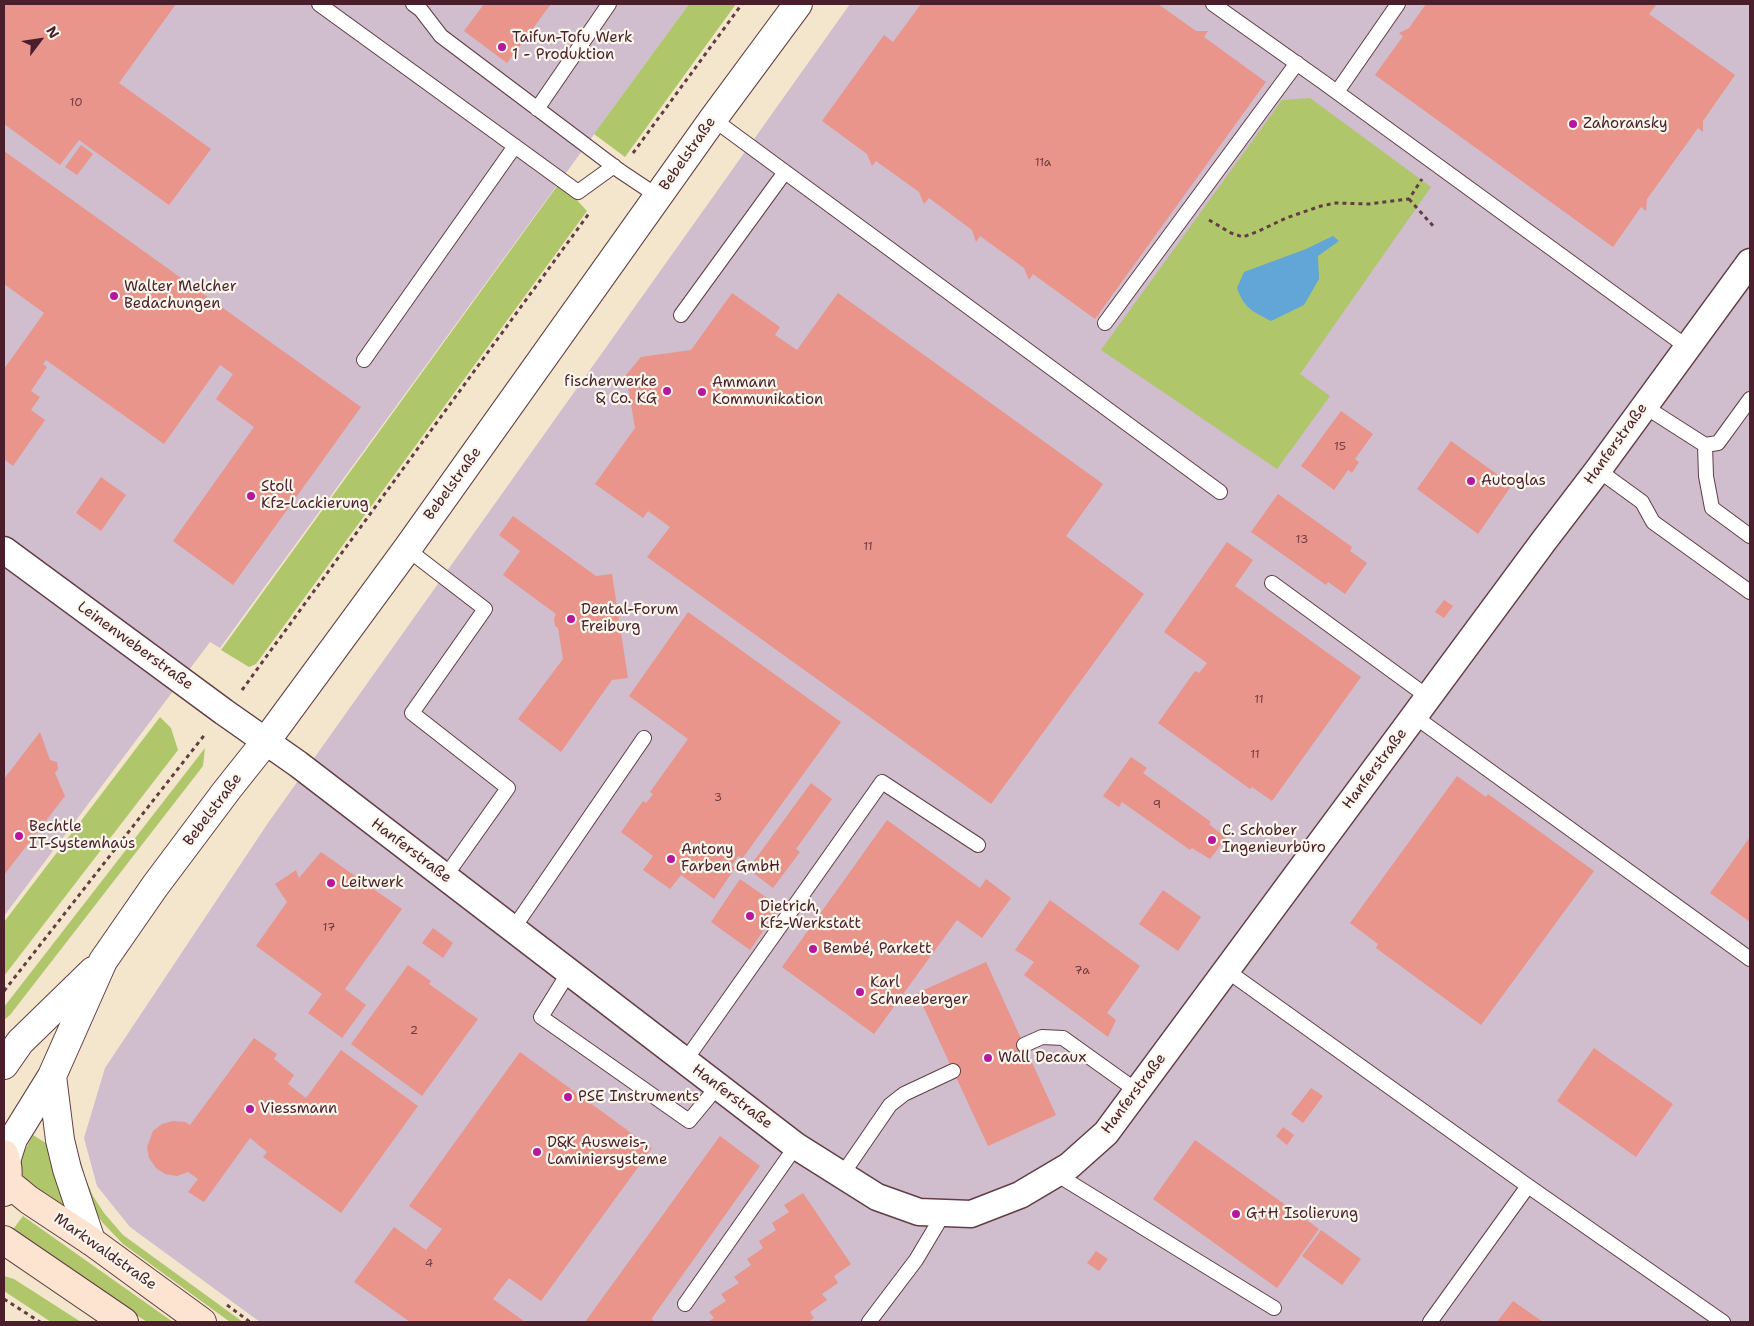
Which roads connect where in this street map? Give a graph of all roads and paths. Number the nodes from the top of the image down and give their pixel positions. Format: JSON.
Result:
{"nodes":[{"id":1,"x":319,"y":4,"type":"edge"},
{"id":2,"x":413,"y":4,"type":"edge"},
{"id":3,"x":609,"y":4,"type":"edge"},
{"id":4,"x":742,"y":4,"type":"edge"},
{"id":5,"x":798,"y":4,"type":"edge"},
{"id":6,"x":1213,"y":4,"type":"edge"},
{"id":7,"x":1398,"y":4,"type":"edge"},
{"id":8,"x":1297,"y":63,"type":"junction"},
{"id":9,"x":1337,"y":92,"type":"junction"},
{"id":10,"x":537,"y":109,"type":"junction"},
{"id":11,"x":713,"y":119,"type":"junction"},
{"id":12,"x":515,"y":146,"type":"junction"},
{"id":13,"x":1433,"y":162,"type":"junction"},
{"id":14,"x":617,"y":169,"type":"junction"},
{"id":15,"x":785,"y":172,"type":"junction"},
{"id":16,"x":658,"y":197,"type":"junction"},
{"id":17,"x":1409,"y":199,"type":"junction"},
{"id":18,"x":1189,"y":209,"type":"junction"},
{"id":19,"x":591,"y":211,"type":"dead end"},
{"id":20,"x":1434,"y":227,"type":"dead end"},
{"id":21,"x":1750,"y":262,"type":"edge"},
{"id":22,"x":680,"y":314,"type":"dead end"},
{"id":23,"x":1105,"y":323,"type":"dead end"},
{"id":24,"x":1687,"y":347,"type":"junction"},
{"id":25,"x":364,"y":360,"type":"dead end"},
{"id":26,"x":1750,"y":399,"type":"edge"},
{"id":27,"x":1644,"y":406,"type":"junction"},
{"id":28,"x":1705,"y":445,"type":"junction"},
{"id":29,"x":1598,"y":470,"type":"junction"},
{"id":30,"x":1220,"y":492,"type":"dead end"},
{"id":31,"x":1750,"y":536,"type":"edge"},
{"id":32,"x":407,"y":549,"type":"junction"},
{"id":33,"x":4,"y":550,"type":"edge"},
{"id":34,"x":1272,"y":583,"type":"dead end"},
{"id":35,"x":1750,"y":592,"type":"edge"},
{"id":36,"x":1421,"y":706,"type":"junction"},
{"id":37,"x":224,"y":712,"type":"junction"},
{"id":38,"x":644,"y":738,"type":"dead end"},
{"id":39,"x":266,"y":741,"type":"junction"},
{"id":40,"x":978,"y":846,"type":"dead end"},
{"id":41,"x":445,"y":877,"type":"junction"},
{"id":42,"x":513,"y":929,"type":"junction"},
{"id":43,"x":1750,"y":959,"type":"edge"},
{"id":44,"x":103,"y":961,"type":"junction"},
{"id":45,"x":1226,"y":970,"type":"junction"},
{"id":46,"x":569,"y":972,"type":"junction"},
{"id":47,"x":4,"y":991,"type":"edge"},
{"id":48,"x":12,"y":1044,"type":"edge"},
{"id":49,"x":1024,"y":1045,"type":"dead end"},
{"id":50,"x":685,"y":1061,"type":"junction"},
{"id":51,"x":4,"y":1065,"type":"edge"},
{"id":52,"x":953,"y":1071,"type":"dead end"},
{"id":53,"x":52,"y":1076,"type":"junction"},
{"id":54,"x":718,"y":1086,"type":"junction"},
{"id":55,"x":1137,"y":1091,"type":"junction"},
{"id":56,"x":796,"y":1146,"type":"junction"},
{"id":57,"x":5,"y":1172,"type":"edge"},
{"id":58,"x":1056,"y":1174,"type":"junction"},
{"id":59,"x":842,"y":1175,"type":"junction"},
{"id":60,"x":1528,"y":1186,"type":"junction"},
{"id":61,"x":944,"y":1213,"type":"junction"},
{"id":62,"x":4,"y":1240,"type":"edge"},
{"id":63,"x":92,"y":1241,"type":"junction"},
{"id":64,"x":4,"y":1299,"type":"edge"},
{"id":65,"x":219,"y":1299,"type":"dead end"},
{"id":66,"x":685,"y":1304,"type":"dead end"},
{"id":67,"x":1274,"y":1308,"type":"dead end"},
{"id":68,"x":40,"y":1322,"type":"edge"},
{"id":69,"x":124,"y":1322,"type":"edge"},
{"id":70,"x":202,"y":1322,"type":"edge"},
{"id":71,"x":250,"y":1322,"type":"edge"},
{"id":72,"x":869,"y":1322,"type":"edge"},
{"id":73,"x":1430,"y":1322,"type":"edge"},
{"id":74,"x":1722,"y":1322,"type":"edge"}],
"edges":[{"from":1,"to":12,"type":"lane"},
{"from":2,"to":10,"type":"lane"},
{"from":3,"to":10,"type":"lane"},
{"from":4,"to":14,"type":"path"},
{"from":5,"to":11,"type":"street","name":"Bebelstraße"},
{"from":6,"to":8,"type":"lane"},
{"from":7,"to":9,"type":"lane"},
{"from":8,"to":9,"type":"lane"},
{"from":8,"to":18,"type":"lane"},
{"from":9,"to":13,"type":"lane"},
{"from":10,"to":14,"type":"lane"},
{"from":11,"to":15,"type":"lane"},
{"from":11,"to":16,"type":"street","name":"Bebelstraße"},
{"from":12,"to":14,"type":"lane"},
{"from":12,"to":25,"type":"lane"},
{"from":13,"to":17,"type":"path"},
{"from":13,"to":24,"type":"lane"},
{"from":14,"to":16,"type":"lane"},
{"from":15,"to":22,"type":"lane"},
{"from":15,"to":30,"type":"lane"},
{"from":16,"to":32,"type":"street","name":"Bebelstraße"},
{"from":17,"to":18,"type":"path"},
{"from":17,"to":20,"type":"path"},
{"from":18,"to":23,"type":"lane"},
{"from":19,"to":37,"type":"path"},
{"from":21,"to":24,"type":"street","name":"Hanferstraße"},
{"from":24,"to":27,"type":"street","name":"Hanferstraße"},
{"from":26,"to":28,"type":"lane"},
{"from":27,"to":28,"type":"lane"},
{"from":27,"to":29,"type":"street","name":"Hanferstraße"},
{"from":28,"to":31,"type":"lane"},
{"from":29,"to":35,"type":"lane"},
{"from":29,"to":36,"type":"street","name":"Hanferstraße"},
{"from":32,"to":39,"type":"street","name":"Bebelstraße"},
{"from":32,"to":41,"type":"lane"},
{"from":33,"to":37,"type":"street","name":"Leinenweberstraße"},
{"from":34,"to":36,"type":"lane"},
{"from":36,"to":43,"type":"lane"},
{"from":36,"to":45,"type":"street","name":"Hanferstraße"},
{"from":37,"to":39,"type":"street","name":"Leinenweberstraße"},
{"from":37,"to":47,"type":"path"},
{"from":38,"to":42,"type":"lane"},
{"from":39,"to":41,"type":"street","name":"Hanferstraße"},
{"from":39,"to":44,"type":"street","name":"Bebelstraße"},
{"from":40,"to":50,"type":"lane"},
{"from":41,"to":42,"type":"street","name":"Hanferstraße"},
{"from":42,"to":46,"type":"street","name":"Hanferstraße"},
{"from":44,"to":48,"type":"street","name":"Bebelstraße"},
{"from":44,"to":53,"type":"street","name":"Bebelstraße"},
{"from":45,"to":55,"type":"street","name":"Hanferstraße"},
{"from":45,"to":60,"type":"lane"},
{"from":46,"to":50,"type":"street","name":"Hanferstraße"},
{"from":46,"to":54,"type":"lane"},
{"from":48,"to":51,"type":"street","name":"Bebelstraße"},
{"from":49,"to":55,"type":"lane"},
{"from":50,"to":54,"type":"street","name":"Hanferstraße"},
{"from":52,"to":59,"type":"lane"},
{"from":53,"to":57,"type":"street","name":"Bebelstraße"},
{"from":53,"to":63,"type":"street"},
{"from":54,"to":56,"type":"street","name":"Hanferstraße"},
{"from":55,"to":58,"type":"street","name":"Hanferstraße"},
{"from":56,"to":59,"type":"street","name":"Hanferstraße"},
{"from":56,"to":66,"type":"lane"},
{"from":57,"to":63,"type":"main road","name":"Markwaldstraße"},
{"from":58,"to":61,"type":"street","name":"Hanferstraße"},
{"from":58,"to":67,"type":"lane"},
{"from":59,"to":61,"type":"street","name":"Hanferstraße"},
{"from":60,"to":73,"type":"lane"},
{"from":60,"to":74,"type":"lane"},
{"from":61,"to":72,"type":"lane"},
{"from":62,"to":69,"type":"main road"},
{"from":63,"to":70,"type":"main road","name":"Markwaldstraße"},
{"from":64,"to":68,"type":"path"},
{"from":65,"to":71,"type":"path"}]}
